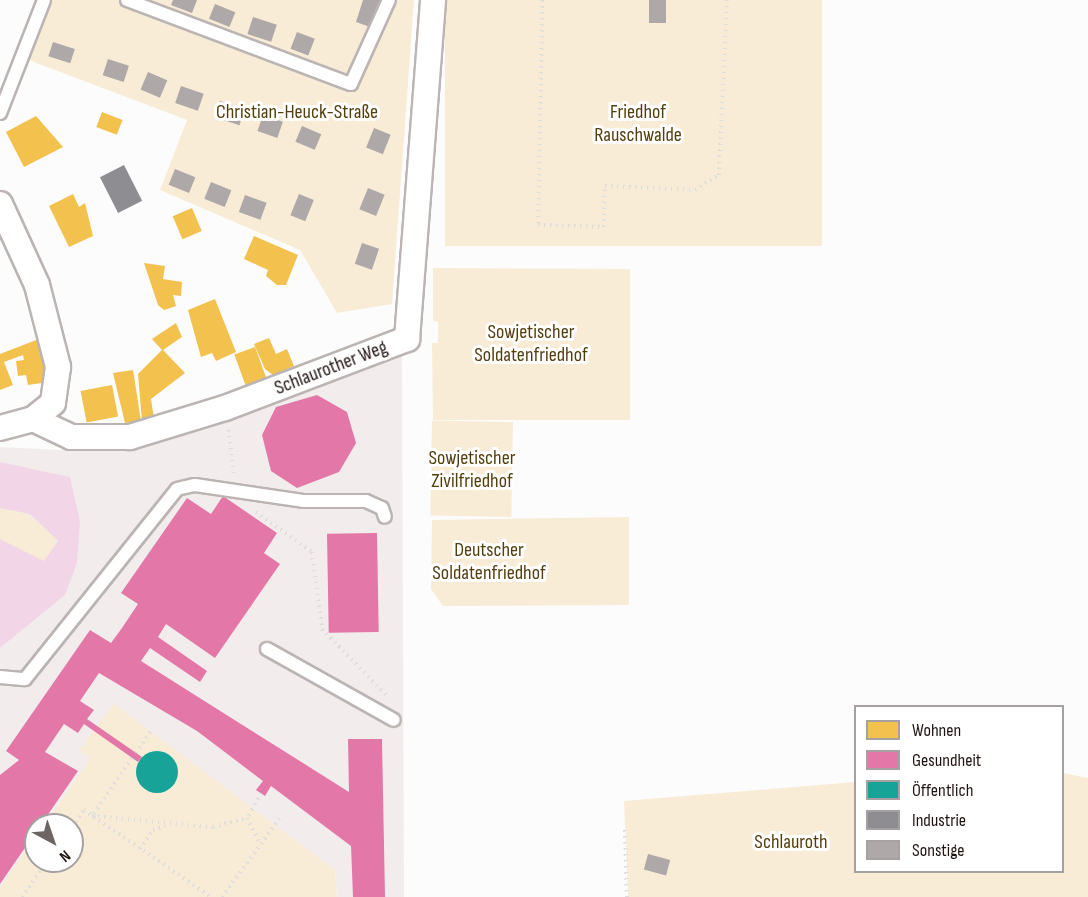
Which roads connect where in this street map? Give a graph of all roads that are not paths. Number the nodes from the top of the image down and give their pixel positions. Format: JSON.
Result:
{"nodes":[{"id":1,"x":44,"y":0,"type":"edge"},
{"id":2,"x":127,"y":0,"type":"edge"},
{"id":3,"x":389,"y":0,"type":"edge"},
{"id":4,"x":433,"y":0,"type":"edge"},
{"id":5,"x":146,"y":3,"type":"edge"},
{"id":6,"x":0,"y":113,"type":"edge"},
{"id":7,"x":0,"y":204,"type":"edge"},
{"id":8,"x":33,"y":419,"type":"junction"},
{"id":9,"x":0,"y":429,"type":"edge"},
{"id":10,"x":385,"y":517,"type":"dead end"},
{"id":11,"x":267,"y":649,"type":"dead end"},
{"id":12,"x":0,"y":676,"type":"edge"},
{"id":13,"x":394,"y":720,"type":"dead end"}],
"edges":[{"from":1,"to":6,"type":"lane"},
{"from":2,"to":5,"type":"lane"},
{"from":3,"to":5,"type":"lane"},
{"from":4,"to":8,"type":"street","name":"Schlaurother Weg"},
{"from":7,"to":8,"type":"street"},
{"from":8,"to":9,"type":"street"},
{"from":10,"to":12,"type":"lane"},
{"from":11,"to":13,"type":"lane"}]}
